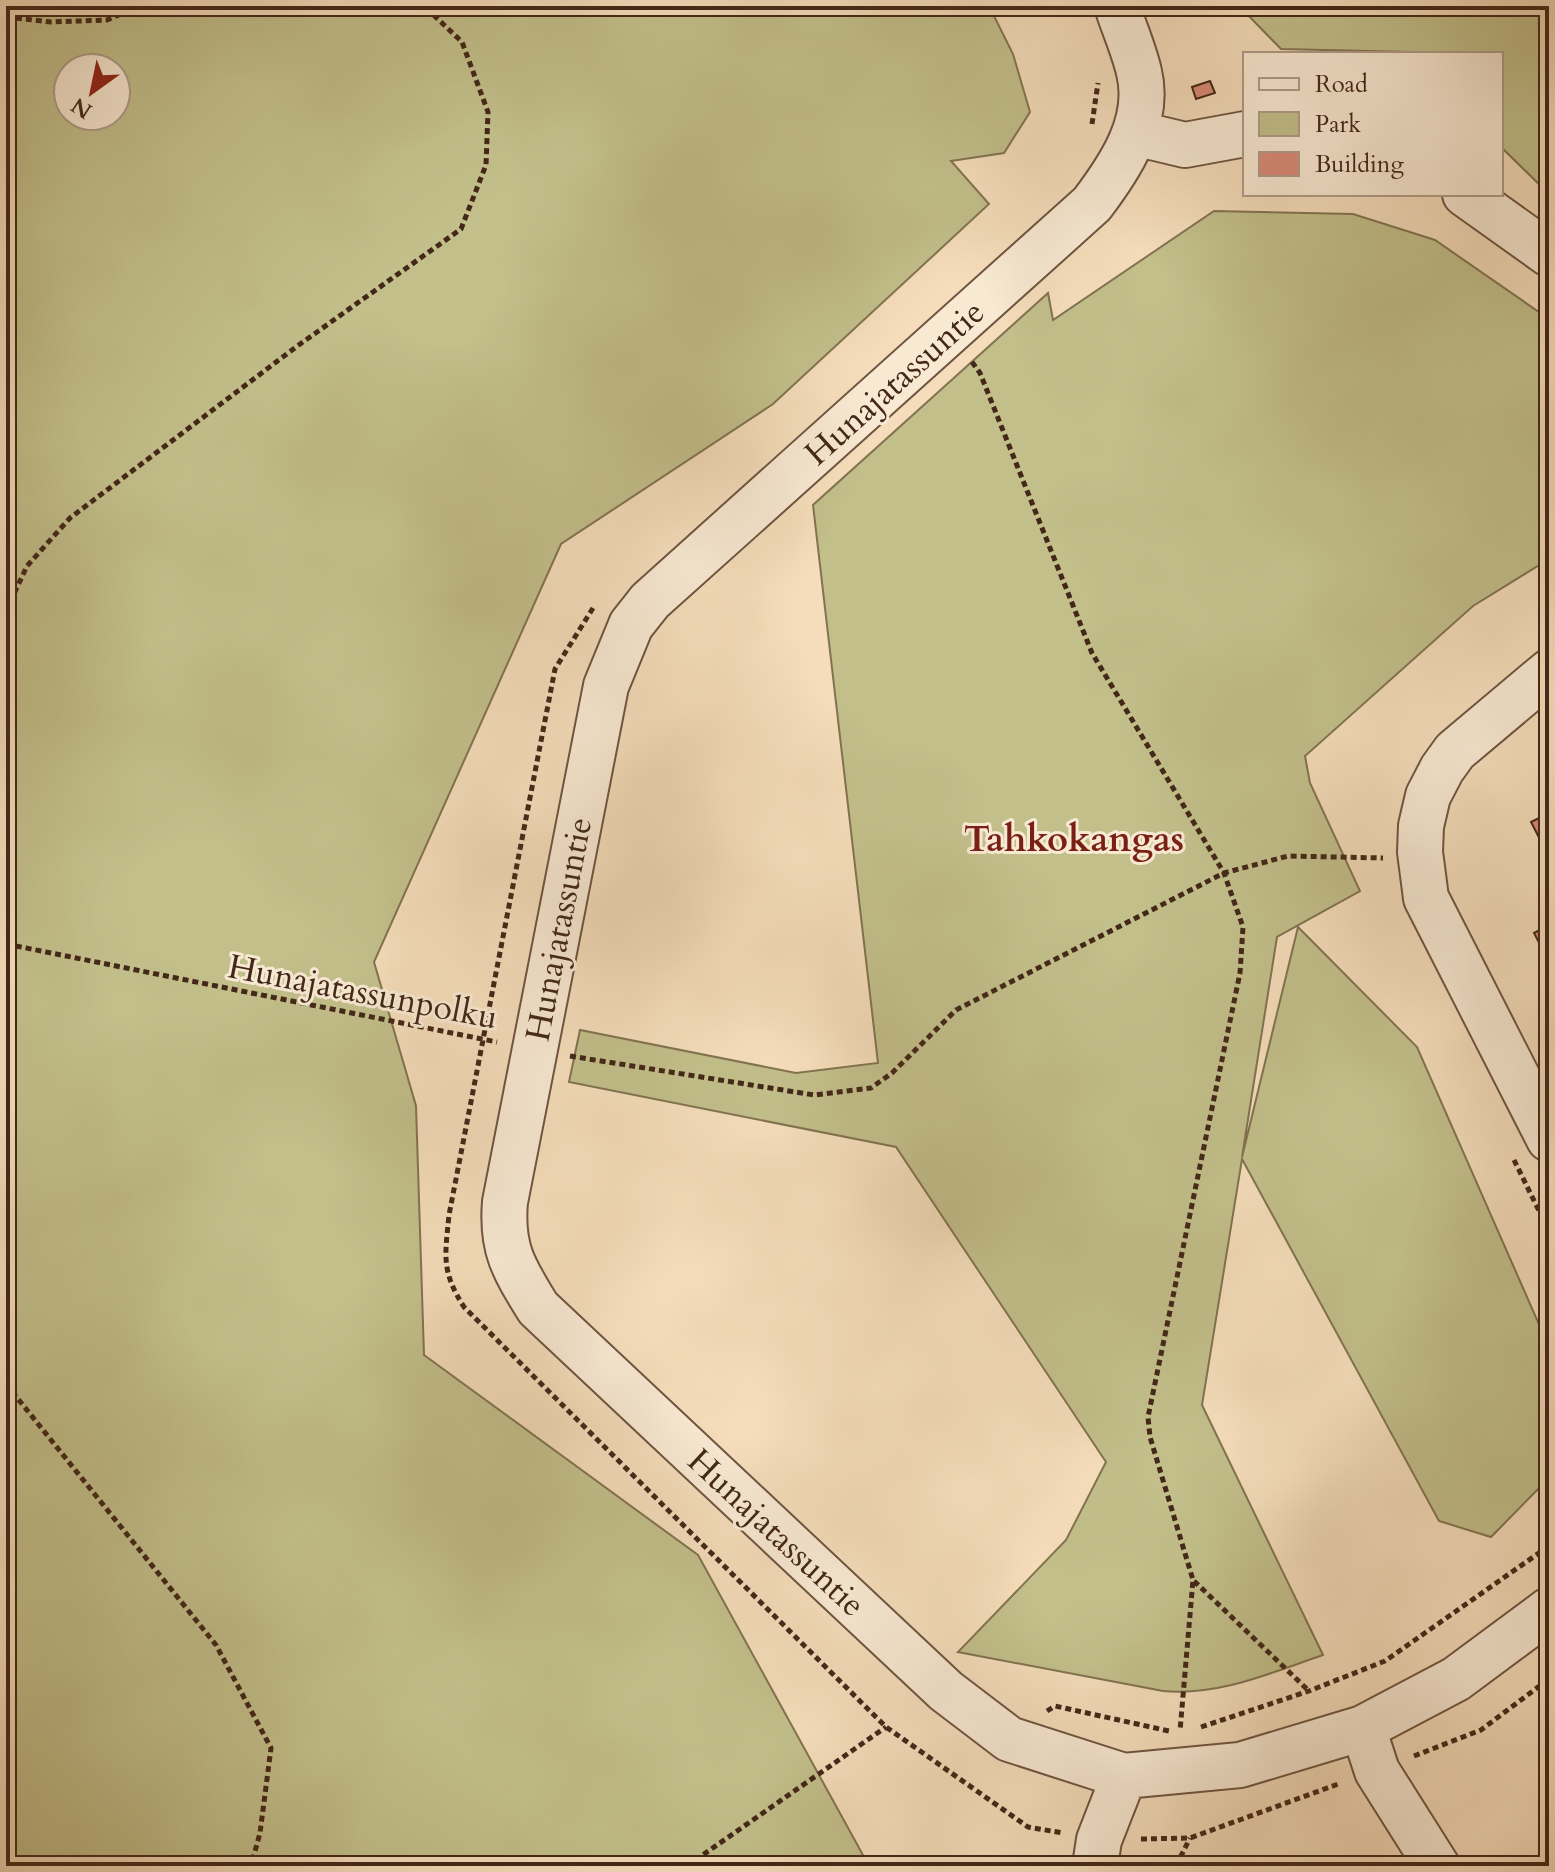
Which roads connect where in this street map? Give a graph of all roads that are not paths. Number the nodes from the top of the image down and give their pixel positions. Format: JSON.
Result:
{"nodes":[{"id":1,"x":1117,"y":6,"type":"edge"},
{"id":2,"x":1135,"y":133,"type":"junction"},
{"id":3,"x":1243,"y":134,"type":"edge"},
{"id":4,"x":1468,"y":196,"type":"edge"},
{"id":5,"x":1549,"y":254,"type":"edge"},
{"id":6,"x":1549,"y":672,"type":"edge"},
{"id":7,"x":1549,"y":1139,"type":"edge"},
{"id":8,"x":1549,"y":1610,"type":"edge"},
{"id":9,"x":1363,"y":1728,"type":"junction"},
{"id":10,"x":1124,"y":1776,"type":"junction"},
{"id":11,"x":1097,"y":1853,"type":"edge"},
{"id":12,"x":1437,"y":1866,"type":"edge"}],
"edges":[{"from":1,"to":2,"type":"street","name":"Hunajatassuntie"},
{"from":2,"to":3,"type":"street"},
{"from":2,"to":10,"type":"street","name":"Hunajatassuntie"},
{"from":4,"to":5,"type":"street"},
{"from":6,"to":7,"type":"street"},
{"from":8,"to":9,"type":"street"},
{"from":9,"to":10,"type":"street"},
{"from":9,"to":12,"type":"street"},
{"from":10,"to":11,"type":"street"}]}
